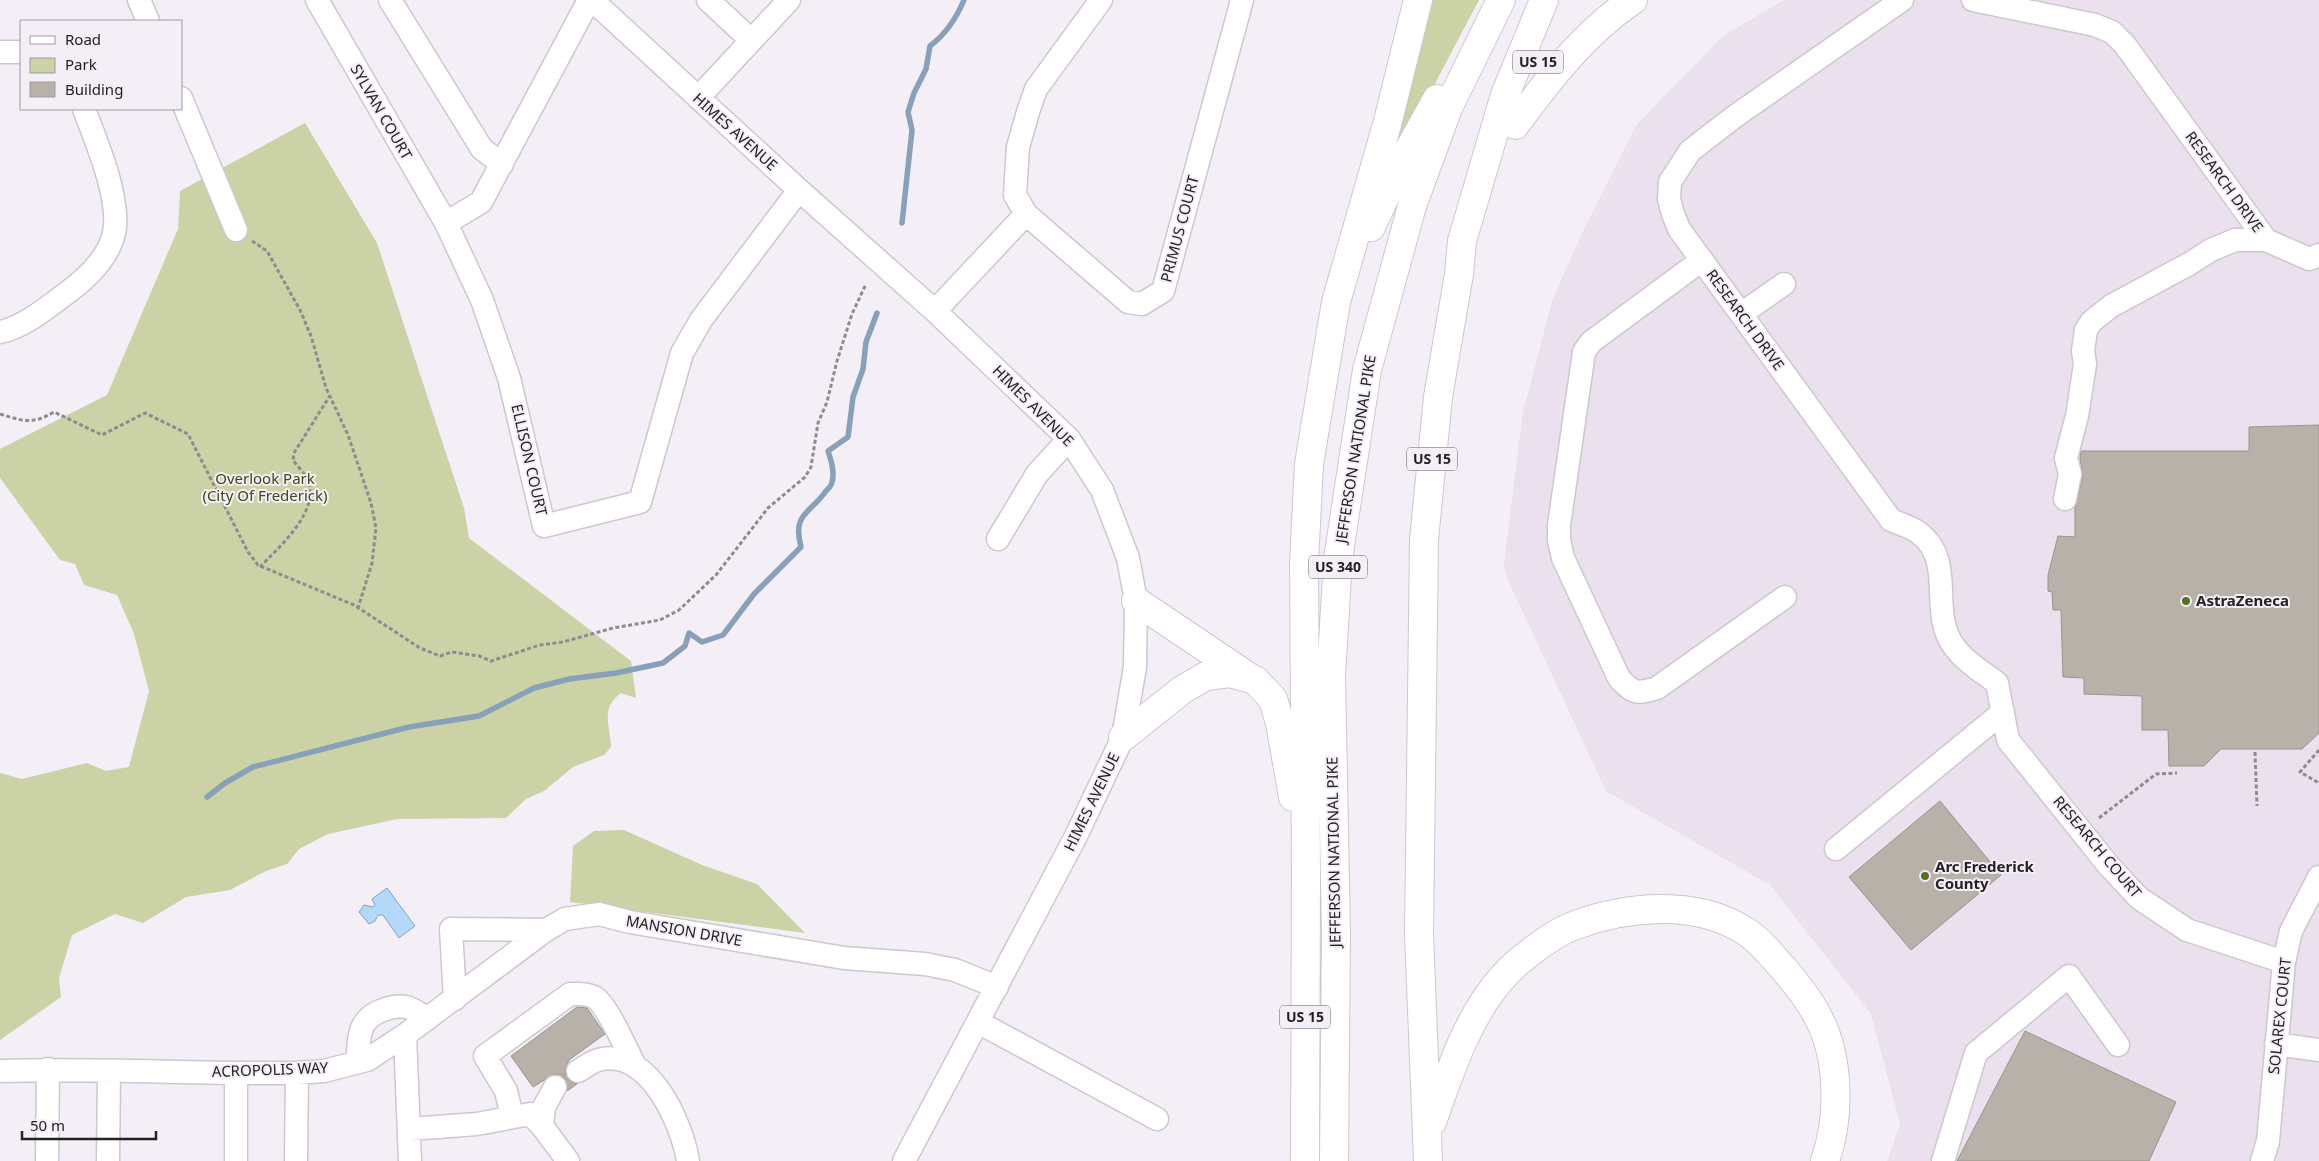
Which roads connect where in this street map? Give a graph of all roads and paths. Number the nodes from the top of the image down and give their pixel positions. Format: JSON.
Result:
{"nodes":[{"id":1,"x":138,"y":0,"type":"edge"},
{"id":2,"x":317,"y":0,"type":"edge"},
{"id":3,"x":390,"y":0,"type":"edge"},
{"id":4,"x":590,"y":0,"type":"edge"},
{"id":5,"x":708,"y":0,"type":"edge"},
{"id":6,"x":788,"y":0,"type":"edge"},
{"id":7,"x":1101,"y":0,"type":"edge"},
{"id":8,"x":1242,"y":0,"type":"edge"},
{"id":9,"x":1418,"y":0,"type":"edge"},
{"id":10,"x":1500,"y":0,"type":"edge"},
{"id":11,"x":1544,"y":0,"type":"edge"},
{"id":12,"x":1562,"y":0,"type":"edge"},
{"id":13,"x":1633,"y":0,"type":"edge"},
{"id":14,"x":1902,"y":0,"type":"edge"},
{"id":15,"x":1974,"y":0,"type":"edge"},
{"id":16,"x":148,"y":20,"type":"edge"},
{"id":17,"x":751,"y":40,"type":"junction"},
{"id":18,"x":0,"y":52,"type":"edge"},
{"id":19,"x":20,"y":52,"type":"edge"},
{"id":20,"x":698,"y":98,"type":"junction"},
{"id":21,"x":182,"y":100,"type":"edge"},
{"id":22,"x":84,"y":110,"type":"edge"},
{"id":23,"x":1515,"y":125,"type":"junction"},
{"id":24,"x":502,"y":164,"type":"junction"},
{"id":25,"x":799,"y":190,"type":"junction"},
{"id":26,"x":1026,"y":214,"type":"junction"},
{"id":27,"x":446,"y":223,"type":"junction"},
{"id":28,"x":236,"y":230,"type":"joint"},
{"id":29,"x":2266,"y":240,"type":"junction"},
{"id":30,"x":2314,"y":257,"type":"edge"},
{"id":31,"x":1702,"y":260,"type":"junction"},
{"id":32,"x":1459,"y":274,"type":"junction"},
{"id":33,"x":866,"y":284,"type":"dead end"},
{"id":34,"x":1784,"y":284,"type":"dead end"},
{"id":35,"x":1336,"y":302,"type":"junction"},
{"id":36,"x":935,"y":311,"type":"junction"},
{"id":37,"x":1741,"y":314,"type":"junction"},
{"id":38,"x":0,"y":332,"type":"edge"},
{"id":39,"x":330,"y":396,"type":"junction"},
{"id":40,"x":0,"y":414,"type":"edge"},
{"id":41,"x":1069,"y":439,"type":"junction"},
{"id":42,"x":2065,"y":499,"type":"dead end"},
{"id":43,"x":998,"y":539,"type":"dead end"},
{"id":44,"x":260,"y":567,"type":"junction"},
{"id":45,"x":1785,"y":597,"type":"dead end"},
{"id":46,"x":1136,"y":601,"type":"junction"},
{"id":47,"x":358,"y":608,"type":"junction"},
{"id":48,"x":1255,"y":680,"type":"junction"},
{"id":49,"x":1997,"y":683,"type":"joint"},
{"id":50,"x":2003,"y":712,"type":"junction"},
{"id":51,"x":1123,"y":737,"type":"junction"},
{"id":52,"x":2319,"y":750,"type":"edge"},
{"id":53,"x":2255,"y":752,"type":"dead end"},
{"id":54,"x":2177,"y":773,"type":"dead end"},
{"id":55,"x":2319,"y":783,"type":"edge"},
{"id":56,"x":2258,"y":806,"type":"dead end"},
{"id":57,"x":2099,"y":818,"type":"dead end"},
{"id":58,"x":1836,"y":849,"type":"dead end"},
{"id":59,"x":1306,"y":873,"type":"junction"},
{"id":60,"x":2319,"y":877,"type":"edge"},
{"id":61,"x":546,"y":930,"type":"junction"},
{"id":62,"x":2284,"y":962,"type":"junction"},
{"id":63,"x":997,"y":987,"type":"junction"},
{"id":64,"x":454,"y":998,"type":"junction"},
{"id":65,"x":427,"y":1018,"type":"junction"},
{"id":66,"x":978,"y":1022,"type":"junction"},
{"id":67,"x":405,"y":1035,"type":"junction"},
{"id":68,"x":2276,"y":1044,"type":"junction"},
{"id":69,"x":2118,"y":1045,"type":"dead end"},
{"id":70,"x":2319,"y":1050,"type":"edge"},
{"id":71,"x":367,"y":1060,"type":"junction"},
{"id":72,"x":635,"y":1066,"type":"junction"},
{"id":73,"x":48,"y":1069,"type":"junction"},
{"id":74,"x":0,"y":1071,"type":"edge"},
{"id":75,"x":578,"y":1071,"type":"dead end"},
{"id":76,"x":109,"y":1072,"type":"junction"},
{"id":77,"x":297,"y":1072,"type":"junction"},
{"id":78,"x":236,"y":1073,"type":"junction"},
{"id":79,"x":555,"y":1087,"type":"dead end"},
{"id":80,"x":512,"y":1116,"type":"junction"},
{"id":81,"x":1157,"y":1119,"type":"dead end"},
{"id":82,"x":542,"y":1126,"type":"junction"},
{"id":83,"x":410,"y":1129,"type":"junction"},
{"id":84,"x":1428,"y":1148,"type":"edge"},
{"id":85,"x":47,"y":1161,"type":"edge"},
{"id":86,"x":108,"y":1161,"type":"edge"},
{"id":87,"x":236,"y":1161,"type":"edge"},
{"id":88,"x":296,"y":1161,"type":"edge"},
{"id":89,"x":410,"y":1161,"type":"edge"},
{"id":90,"x":568,"y":1161,"type":"edge"},
{"id":91,"x":688,"y":1161,"type":"edge"},
{"id":92,"x":904,"y":1161,"type":"edge"},
{"id":93,"x":1305,"y":1161,"type":"edge"},
{"id":94,"x":1334,"y":1161,"type":"edge"},
{"id":95,"x":1825,"y":1161,"type":"edge"},
{"id":96,"x":1943,"y":1161,"type":"edge"},
{"id":97,"x":2262,"y":1161,"type":"edge"}],
"edges":[{"from":1,"to":16,"type":"street"},
{"from":2,"to":27,"type":"street","name":"SYLVAN COURT"},
{"from":3,"to":24,"type":"street"},
{"from":4,"to":20,"type":"street","name":"HIMES AVENUE"},
{"from":4,"to":24,"type":"street"},
{"from":5,"to":17,"type":"street"},
{"from":6,"to":17,"type":"street"},
{"from":7,"to":26,"type":"street","name":"PRIMUS COURT"},
{"from":8,"to":26,"type":"street","name":"PRIMUS COURT"},
{"from":9,"to":35,"type":"highway","number":"US 15"},
{"from":10,"to":35,"type":"highway"},
{"from":10,"to":94,"type":"highway","name":"JEFFERSON NATIONAL PIKE","number":"US 340"},
{"from":11,"to":32,"type":"highway"},
{"from":12,"to":23,"type":"highway","number":"US 15"},
{"from":13,"to":23,"type":"highway"},
{"from":14,"to":31,"type":"street","name":"RESEARCH DRIVE"},
{"from":15,"to":29,"type":"street","name":"RESEARCH DRIVE"},
{"from":17,"to":20,"type":"street"},
{"from":18,"to":19,"type":"street"},
{"from":20,"to":25,"type":"street","name":"HIMES AVENUE"},
{"from":21,"to":28,"type":"street"},
{"from":22,"to":38,"type":"street"},
{"from":23,"to":32,"type":"highway","number":"US 15"},
{"from":24,"to":27,"type":"street"},
{"from":25,"to":27,"type":"street","name":"ELLISON COURT"},
{"from":25,"to":36,"type":"street","name":"HIMES AVENUE"},
{"from":26,"to":36,"type":"street"},
{"from":28,"to":39,"type":"path"},
{"from":29,"to":30,"type":"street"},
{"from":29,"to":42,"type":"street","name":"RESEARCH DRIVE"},
{"from":31,"to":37,"type":"street","name":"RESEARCH DRIVE"},
{"from":31,"to":45,"type":"street"},
{"from":32,"to":84,"type":"highway","number":"US 15"},
{"from":33,"to":47,"type":"path"},
{"from":34,"to":37,"type":"street"},
{"from":35,"to":59,"type":"highway","number":"US 15"},
{"from":36,"to":41,"type":"street","name":"HIMES AVENUE"},
{"from":37,"to":49,"type":"street","name":"RESEARCH DRIVE"},
{"from":39,"to":44,"type":"path"},
{"from":39,"to":47,"type":"path"},
{"from":40,"to":44,"type":"path"},
{"from":41,"to":43,"type":"street"},
{"from":41,"to":46,"type":"street","name":"HIMES AVENUE"},
{"from":44,"to":47,"type":"path"},
{"from":46,"to":48,"type":"highway"},
{"from":46,"to":51,"type":"street","name":"HIMES AVENUE"},
{"from":48,"to":51,"type":"highway"},
{"from":48,"to":59,"type":"highway"},
{"from":49,"to":50,"type":"street","name":"RESEARCH COURT"},
{"from":50,"to":58,"type":"street"},
{"from":50,"to":62,"type":"street","name":"RESEARCH COURT"},
{"from":51,"to":63,"type":"street","name":"HIMES AVENUE"},
{"from":52,"to":55,"type":"path"},
{"from":53,"to":56,"type":"path"},
{"from":54,"to":57,"type":"path"},
{"from":59,"to":93,"type":"highway","number":"US 15"},
{"from":60,"to":62,"type":"street","name":"SOLAREX COURT"},
{"from":61,"to":63,"type":"street","name":"MANSION DRIVE"},
{"from":61,"to":64,"type":"street","name":"MANSION DRIVE"},
{"from":61,"to":64,"type":"street"},
{"from":62,"to":68,"type":"street","name":"SOLAREX COURT"},
{"from":63,"to":66,"type":"street","name":"HIMES AVENUE"},
{"from":64,"to":65,"type":"street","name":"MANSION DRIVE"},
{"from":65,"to":67,"type":"street","name":"MANSION DRIVE"},
{"from":65,"to":71,"type":"street"},
{"from":66,"to":81,"type":"street"},
{"from":66,"to":92,"type":"street","name":"HIMES AVENUE"},
{"from":67,"to":71,"type":"street","name":"ACROPOLIS WAY"},
{"from":67,"to":83,"type":"street"},
{"from":68,"to":70,"type":"street"},
{"from":68,"to":97,"type":"street","name":"SOLAREX COURT"},
{"from":69,"to":96,"type":"street"},
{"from":71,"to":77,"type":"street","name":"ACROPOLIS WAY"},
{"from":72,"to":75,"type":"street"},
{"from":72,"to":80,"type":"street"},
{"from":72,"to":91,"type":"street"},
{"from":73,"to":74,"type":"street","name":"ACROPOLIS WAY"},
{"from":73,"to":76,"type":"street","name":"ACROPOLIS WAY"},
{"from":73,"to":85,"type":"street"},
{"from":76,"to":78,"type":"street","name":"ACROPOLIS WAY"},
{"from":76,"to":86,"type":"street"},
{"from":77,"to":78,"type":"street","name":"ACROPOLIS WAY"},
{"from":77,"to":88,"type":"street"},
{"from":78,"to":87,"type":"street"},
{"from":79,"to":82,"type":"street"},
{"from":80,"to":82,"type":"street"},
{"from":80,"to":83,"type":"street"},
{"from":82,"to":90,"type":"street"},
{"from":83,"to":89,"type":"street"},
{"from":84,"to":95,"type":"highway"}]}
